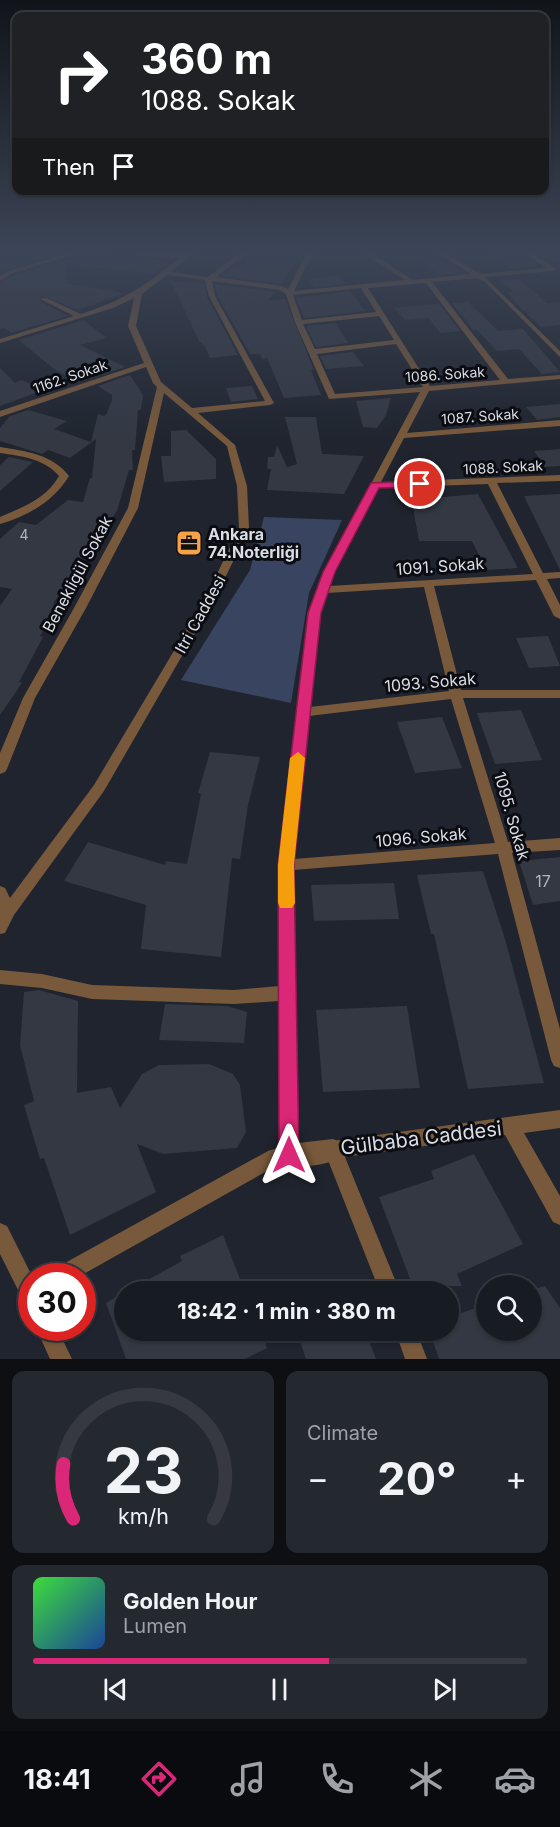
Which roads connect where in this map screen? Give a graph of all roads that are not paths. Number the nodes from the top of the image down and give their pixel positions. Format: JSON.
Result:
{"nodes":[{"id":1,"x":77,"y":314,"type":"edge"},
{"id":2,"x":85,"y":314,"type":"edge"},
{"id":3,"x":134,"y":314,"type":"edge"},
{"id":4,"x":222,"y":314,"type":"edge"},
{"id":5,"x":296,"y":314,"type":"edge"},
{"id":6,"x":377,"y":314,"type":"edge"},
{"id":7,"x":381,"y":314,"type":"edge"},
{"id":8,"x":454,"y":314,"type":"edge"},
{"id":9,"x":519,"y":314,"type":"edge"},
{"id":10,"x":80,"y":316,"type":"junction"},
{"id":11,"x":299,"y":322,"type":"junction"},
{"id":12,"x":0,"y":341,"type":"edge"},
{"id":13,"x":399,"y":342,"type":"junction"},
{"id":14,"x":312,"y":352,"type":"junction"},
{"id":15,"x":560,"y":354,"type":"edge"},
{"id":16,"x":148,"y":364,"type":"junction"},
{"id":17,"x":560,"y":377,"type":"edge"},
{"id":18,"x":507,"y":383,"type":"junction"},
{"id":19,"x":161,"y":387,"type":"junction"},
{"id":20,"x":427,"y":387,"type":"junction"},
{"id":21,"x":190,"y":411,"type":"junction"},
{"id":22,"x":0,"y":414,"type":"edge"},
{"id":23,"x":560,"y":423,"type":"edge"},
{"id":24,"x":401,"y":436,"type":"junction"},
{"id":25,"x":0,"y":450,"type":"edge"},
{"id":26,"x":560,"y":478,"type":"edge"},
{"id":27,"x":492,"y":482,"type":"junction"},
{"id":28,"x":375,"y":485,"type":"junction"},
{"id":29,"x":0,"y":520,"type":"edge"},
{"id":30,"x":560,"y":574,"type":"edge"},
{"id":31,"x":540,"y":576,"type":"junction"},
{"id":32,"x":428,"y":583,"type":"junction"},
{"id":33,"x":322,"y":590,"type":"junction"},
{"id":34,"x":560,"y":616,"type":"edge"},
{"id":35,"x":456,"y":694,"type":"junction"},
{"id":36,"x":560,"y":694,"type":"edge"},
{"id":37,"x":303,"y":712,"type":"junction"},
{"id":38,"x":0,"y":769,"type":"edge"},
{"id":39,"x":560,"y":844,"type":"edge"},
{"id":40,"x":503,"y":848,"type":"junction"},
{"id":41,"x":286,"y":865,"type":"junction"},
{"id":42,"x":0,"y":892,"type":"edge"},
{"id":43,"x":9,"y":911,"type":"junction"},
{"id":44,"x":0,"y":928,"type":"edge"},
{"id":45,"x":0,"y":977,"type":"edge"},
{"id":46,"x":287,"y":993,"type":"junction"},
{"id":47,"x":560,"y":1060,"type":"edge"},
{"id":48,"x":560,"y":1119,"type":"edge"},
{"id":49,"x":510,"y":1126,"type":"junction"},
{"id":50,"x":333,"y":1150,"type":"junction"},
{"id":51,"x":289,"y":1155,"type":"junction"},
{"id":52,"x":560,"y":1215,"type":"edge"},
{"id":53,"x":0,"y":1233,"type":"edge"},
{"id":54,"x":84,"y":1263,"type":"edge"},
{"id":55,"x":18,"y":1269,"type":"edge"},
{"id":56,"x":386,"y":1281,"type":"edge"},
{"id":57,"x":53,"y":1341,"type":"edge"},
{"id":58,"x":409,"y":1341,"type":"edge"},
{"id":59,"x":62,"y":1359,"type":"edge"},
{"id":60,"x":416,"y":1359,"type":"edge"}],
"edges":[{"from":1,"to":10,"type":"street"},
{"from":2,"to":10,"type":"street"},
{"from":3,"to":16,"type":"street","name":"Itri Caddesi"},
{"from":4,"to":21,"type":"street"},
{"from":5,"to":11,"type":"street"},
{"from":6,"to":11,"type":"street"},
{"from":7,"to":13,"type":"street"},
{"from":8,"to":18,"type":"street"},
{"from":9,"to":15,"type":"street"},
{"from":10,"to":12,"type":"street"},
{"from":11,"to":14,"type":"street"},
{"from":13,"to":14,"type":"street"},
{"from":13,"to":20,"type":"street"},
{"from":14,"to":20,"type":"street","name":"1086. Sokak"},
{"from":16,"to":19,"type":"street","name":"Itri Caddesi"},
{"from":16,"to":22,"type":"street","name":"1162. Sokak"},
{"from":17,"to":18,"type":"street","name":"1086. Sokak"},
{"from":18,"to":20,"type":"street","name":"1086. Sokak"},
{"from":19,"to":21,"type":"street","name":"Itri Caddesi"},
{"from":19,"to":38,"type":"street","name":"Benekligül Sokak"},
{"from":20,"to":24,"type":"street"},
{"from":21,"to":43,"type":"street","name":"Itri Caddesi"},
{"from":23,"to":24,"type":"street","name":"1087. Sokak"},
{"from":24,"to":28,"type":"street"},
{"from":25,"to":29,"type":"street"},
{"from":26,"to":27,"type":"street","name":"1088. Sokak"},
{"from":27,"to":28,"type":"street","name":"1088. Sokak"},
{"from":27,"to":31,"type":"street"},
{"from":28,"to":33,"type":"street"},
{"from":30,"to":31,"type":"street","name":"1091. Sokak"},
{"from":31,"to":32,"type":"street","name":"1091. Sokak"},
{"from":31,"to":34,"type":"street"},
{"from":32,"to":33,"type":"street","name":"1091. Sokak"},
{"from":32,"to":35,"type":"street","name":"1095. Sokak"},
{"from":33,"to":37,"type":"street"},
{"from":35,"to":36,"type":"street","name":"1093. Sokak"},
{"from":35,"to":37,"type":"street","name":"1093. Sokak"},
{"from":35,"to":40,"type":"street","name":"1095. Sokak"},
{"from":37,"to":41,"type":"street"},
{"from":39,"to":40,"type":"street","name":"1096. Sokak"},
{"from":40,"to":41,"type":"street","name":"1096. Sokak"},
{"from":40,"to":47,"type":"street","name":"1095. Sokak"},
{"from":41,"to":46,"type":"street"},
{"from":42,"to":43,"type":"street"},
{"from":43,"to":44,"type":"street","name":"Itri Caddesi"},
{"from":45,"to":46,"type":"street"},
{"from":46,"to":51,"type":"street"},
{"from":48,"to":49,"type":"street","name":"Gülbaba Caddesi"},
{"from":49,"to":50,"type":"street","name":"Gülbaba Caddesi"},
{"from":49,"to":52,"type":"street"},
{"from":50,"to":51,"type":"street","name":"Gülbaba Caddesi"},
{"from":50,"to":56,"type":"street"},
{"from":51,"to":54,"type":"street","name":"Gülbaba Caddesi"},
{"from":53,"to":55,"type":"street"},
{"from":57,"to":59,"type":"street"},
{"from":58,"to":60,"type":"street"}]}
